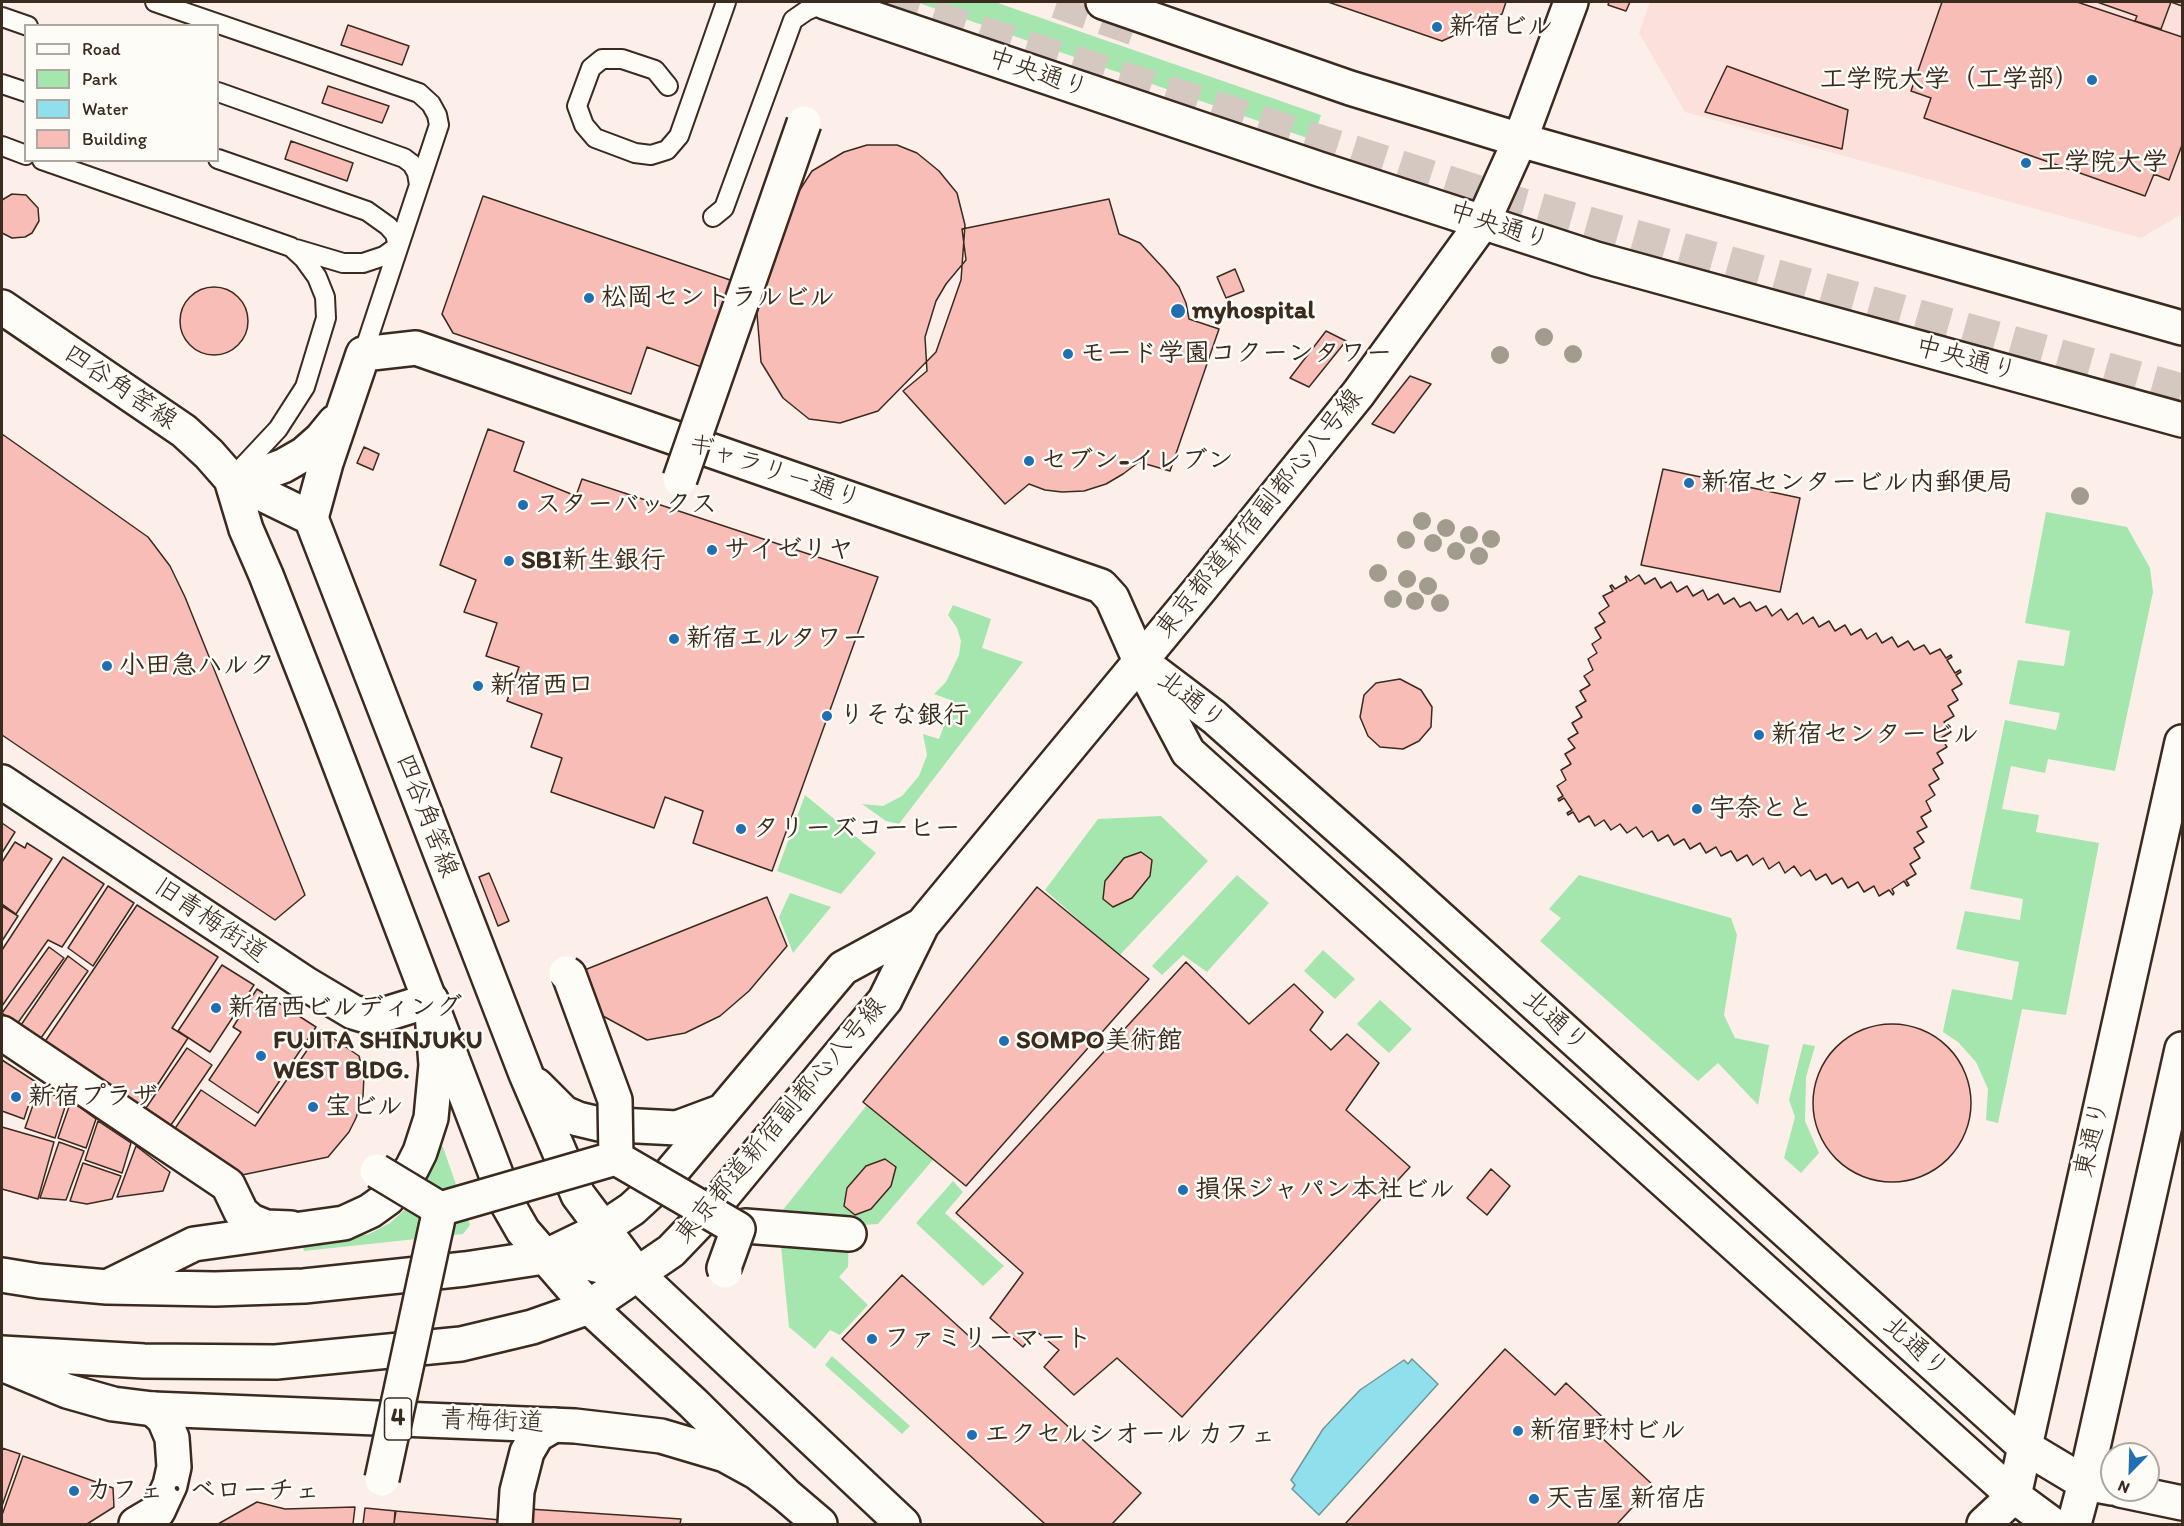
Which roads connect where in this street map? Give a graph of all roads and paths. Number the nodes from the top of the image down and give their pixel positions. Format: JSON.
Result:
{"nodes":[{"id":1,"x":155,"y":2,"type":"edge"},
{"id":2,"x":726,"y":2,"type":"edge"},
{"id":3,"x":826,"y":2,"type":"edge"},
{"id":4,"x":1103,"y":2,"type":"edge"},
{"id":5,"x":1571,"y":2,"type":"edge"},
{"id":6,"x":4,"y":13,"type":"edge"},
{"id":7,"x":24,"y":24,"type":"edge"},
{"id":8,"x":219,"y":24,"type":"edge"},
{"id":9,"x":219,"y":24,"type":"edge"},
{"id":10,"x":2,"y":84,"type":"edge"},
{"id":11,"x":668,"y":86,"type":"dead end"},
{"id":12,"x":24,"y":91,"type":"edge"},
{"id":13,"x":219,"y":92,"type":"edge"},
{"id":14,"x":804,"y":123,"type":"dead end"},
{"id":15,"x":1520,"y":140,"type":"junction"},
{"id":16,"x":2,"y":146,"type":"edge"},
{"id":17,"x":24,"y":154,"type":"edge"},
{"id":18,"x":219,"y":159,"type":"edge"},
{"id":19,"x":48,"y":162,"type":"edge"},
{"id":20,"x":419,"y":185,"type":"junction"},
{"id":21,"x":713,"y":217,"type":"dead end"},
{"id":22,"x":1483,"y":222,"type":"junction"},
{"id":23,"x":398,"y":246,"type":"junction"},
{"id":24,"x":291,"y":247,"type":"junction"},
{"id":25,"x":2,"y":307,"type":"edge"},
{"id":26,"x":2182,"y":328,"type":"edge"},
{"id":27,"x":363,"y":354,"type":"junction"},
{"id":28,"x":344,"y":411,"type":"junction"},
{"id":29,"x":2182,"y":420,"type":"edge"},
{"id":30,"x":231,"y":479,"type":"junction"},
{"id":31,"x":680,"y":479,"type":"dead end"},
{"id":32,"x":311,"y":518,"type":"junction"},
{"id":33,"x":1140,"y":661,"type":"junction"},
{"id":34,"x":2182,"y":742,"type":"edge"},
{"id":35,"x":2,"y":782,"type":"edge"},
{"id":36,"x":921,"y":925,"type":"junction"},
{"id":37,"x":566,"y":973,"type":"dead end"},
{"id":38,"x":431,"y":1000,"type":"junction"},
{"id":39,"x":2,"y":1033,"type":"edge"},
{"id":40,"x":2182,"y":1049,"type":"edge"},
{"id":41,"x":526,"y":1074,"type":"junction"},
{"id":42,"x":722,"y":1111,"type":"junction"},
{"id":43,"x":616,"y":1158,"type":"junction"},
{"id":44,"x":377,"y":1171,"type":"dead end"},
{"id":45,"x":440,"y":1209,"type":"junction"},
{"id":46,"x":298,"y":1229,"type":"junction"},
{"id":47,"x":602,"y":1229,"type":"junction"},
{"id":48,"x":738,"y":1229,"type":"junction"},
{"id":49,"x":849,"y":1234,"type":"dead end"},
{"id":50,"x":544,"y":1257,"type":"junction"},
{"id":51,"x":725,"y":1271,"type":"dead end"},
{"id":52,"x":2,"y":1275,"type":"edge"},
{"id":53,"x":638,"y":1275,"type":"junction"},
{"id":54,"x":107,"y":1287,"type":"junction"},
{"id":55,"x":589,"y":1307,"type":"junction"},
{"id":56,"x":2,"y":1353,"type":"edge"},
{"id":57,"x":2,"y":1364,"type":"edge"},
{"id":58,"x":153,"y":1409,"type":"junction"},
{"id":59,"x":554,"y":1425,"type":"junction"},
{"id":60,"x":2025,"y":1447,"type":"junction"},
{"id":61,"x":382,"y":1479,"type":"dead end"},
{"id":62,"x":2099,"y":1485,"type":"edge"},
{"id":63,"x":786,"y":1495,"type":"junction"},
{"id":64,"x":2014,"y":1496,"type":"junction"},
{"id":65,"x":2160,"y":1498,"type":"edge"},
{"id":66,"x":2182,"y":1503,"type":"edge"},
{"id":67,"x":136,"y":1524,"type":"edge"},
{"id":68,"x":515,"y":1524,"type":"edge"},
{"id":69,"x":820,"y":1524,"type":"edge"},
{"id":70,"x":903,"y":1524,"type":"edge"},
{"id":71,"x":1984,"y":1524,"type":"edge"},
{"id":72,"x":2052,"y":1524,"type":"edge"},
{"id":73,"x":2074,"y":1524,"type":"edge"}],
"edges":[{"from":1,"to":8,"type":"lane"},
{"from":2,"to":11,"type":"lane"},
{"from":3,"to":21,"type":"lane"},
{"from":3,"to":22,"type":"main road","name":"中央通り"},
{"from":4,"to":15,"type":"main road"},
{"from":5,"to":15,"type":"main road","name":"東京都道新宿副都心八号線"},
{"from":6,"to":7,"type":"lane"},
{"from":9,"to":20,"type":"lane"},
{"from":10,"to":12,"type":"lane"},
{"from":13,"to":20,"type":"lane"},
{"from":14,"to":31,"type":"main road","bridge":true},
{"from":15,"to":22,"type":"main road","name":"東京都道新宿副都心八号線"},
{"from":15,"to":26,"type":"main road"},
{"from":16,"to":17,"type":"lane"},
{"from":18,"to":23,"type":"lane"},
{"from":19,"to":24,"type":"lane"},
{"from":20,"to":23,"type":"lane"},
{"from":22,"to":29,"type":"main road","name":"中央通り"},
{"from":22,"to":33,"type":"main road","name":"東京都道新宿副都心八号線"},
{"from":23,"to":24,"type":"lane"},
{"from":23,"to":27,"type":"lane"},
{"from":24,"to":30,"type":"lane"},
{"from":25,"to":30,"type":"main road","name":"四谷角筈線"},
{"from":27,"to":28,"type":"main road"},
{"from":27,"to":33,"type":"main road","name":"ギャラリー通り"},
{"from":28,"to":30,"type":"main road"},
{"from":28,"to":32,"type":"main road"},
{"from":30,"to":32,"type":"main road","name":"四谷角筈線"},
{"from":30,"to":38,"type":"main road","name":"四谷角筈線"},
{"from":32,"to":41,"type":"main road","name":"四谷角筈線"},
{"from":33,"to":36,"type":"main road","name":"東京都道新宿副都心八号線"},
{"from":33,"to":60,"type":"main road","name":"北通り"},
{"from":33,"to":64,"type":"main road","name":"北通り"},
{"from":34,"to":60,"type":"main road","name":"東通り"},
{"from":35,"to":38,"type":"main road","name":"旧青梅街道"},
{"from":36,"to":42,"type":"main road","name":"東京都道新宿副都心八号線"},
{"from":36,"to":53,"type":"main road","name":"東京都道新宿副都心八号線"},
{"from":37,"to":43,"type":"main road","bridge":true},
{"from":38,"to":46,"type":"main road"},
{"from":38,"to":50,"type":"main road","name":"四谷角筈線"},
{"from":39,"to":46,"type":"main road"},
{"from":40,"to":62,"type":"main road"},
{"from":41,"to":42,"type":"main road"},
{"from":41,"to":47,"type":"main road","name":"四谷角筈線"},
{"from":42,"to":47,"type":"main road","name":"東京都道新宿副都心八号線"},
{"from":43,"to":45,"type":"main road","bridge":true},
{"from":43,"to":48,"type":"main road","bridge":true},
{"from":44,"to":45,"type":"main road","bridge":true},
{"from":45,"to":61,"type":"main road","bridge":true},
{"from":46,"to":54,"type":"main road"},
{"from":47,"to":50,"type":"main road","name":"東京都道新宿副都心八号線"},
{"from":47,"to":53,"type":"main road","name":"四谷角筈線"},
{"from":48,"to":49,"type":"main road"},
{"from":48,"to":51,"type":"main road","bridge":true},
{"from":50,"to":53,"type":"main road"},
{"from":50,"to":54,"type":"main road"},
{"from":50,"to":55,"type":"main road","name":"四谷角筈線"},
{"from":52,"to":54,"type":"main road"},
{"from":53,"to":55,"type":"main road","name":"東京都道新宿副都心八号線"},
{"from":53,"to":70,"type":"main road"},
{"from":55,"to":56,"type":"main road","name":"東京都道新宿副都心八号線"},
{"from":55,"to":63,"type":"main road","name":"四谷角筈線"},
{"from":57,"to":58,"type":"main road","name":"青梅街道","number":"4"},
{"from":58,"to":59,"type":"main road","name":"青梅街道","number":"4"},
{"from":58,"to":67,"type":"main road"},
{"from":59,"to":63,"type":"main road","name":"青梅街道","number":"4"},
{"from":59,"to":68,"type":"main road"},
{"from":60,"to":62,"type":"main road","name":"北通り"},
{"from":60,"to":64,"type":"main road","name":"東通り"},
{"from":62,"to":73,"type":"main road"},
{"from":63,"to":69,"type":"main road","name":"青梅街道","number":"4"},
{"from":64,"to":71,"type":"main road"},
{"from":64,"to":72,"type":"main road","name":"北通り"},
{"from":65,"to":66,"type":"main road"}]}
